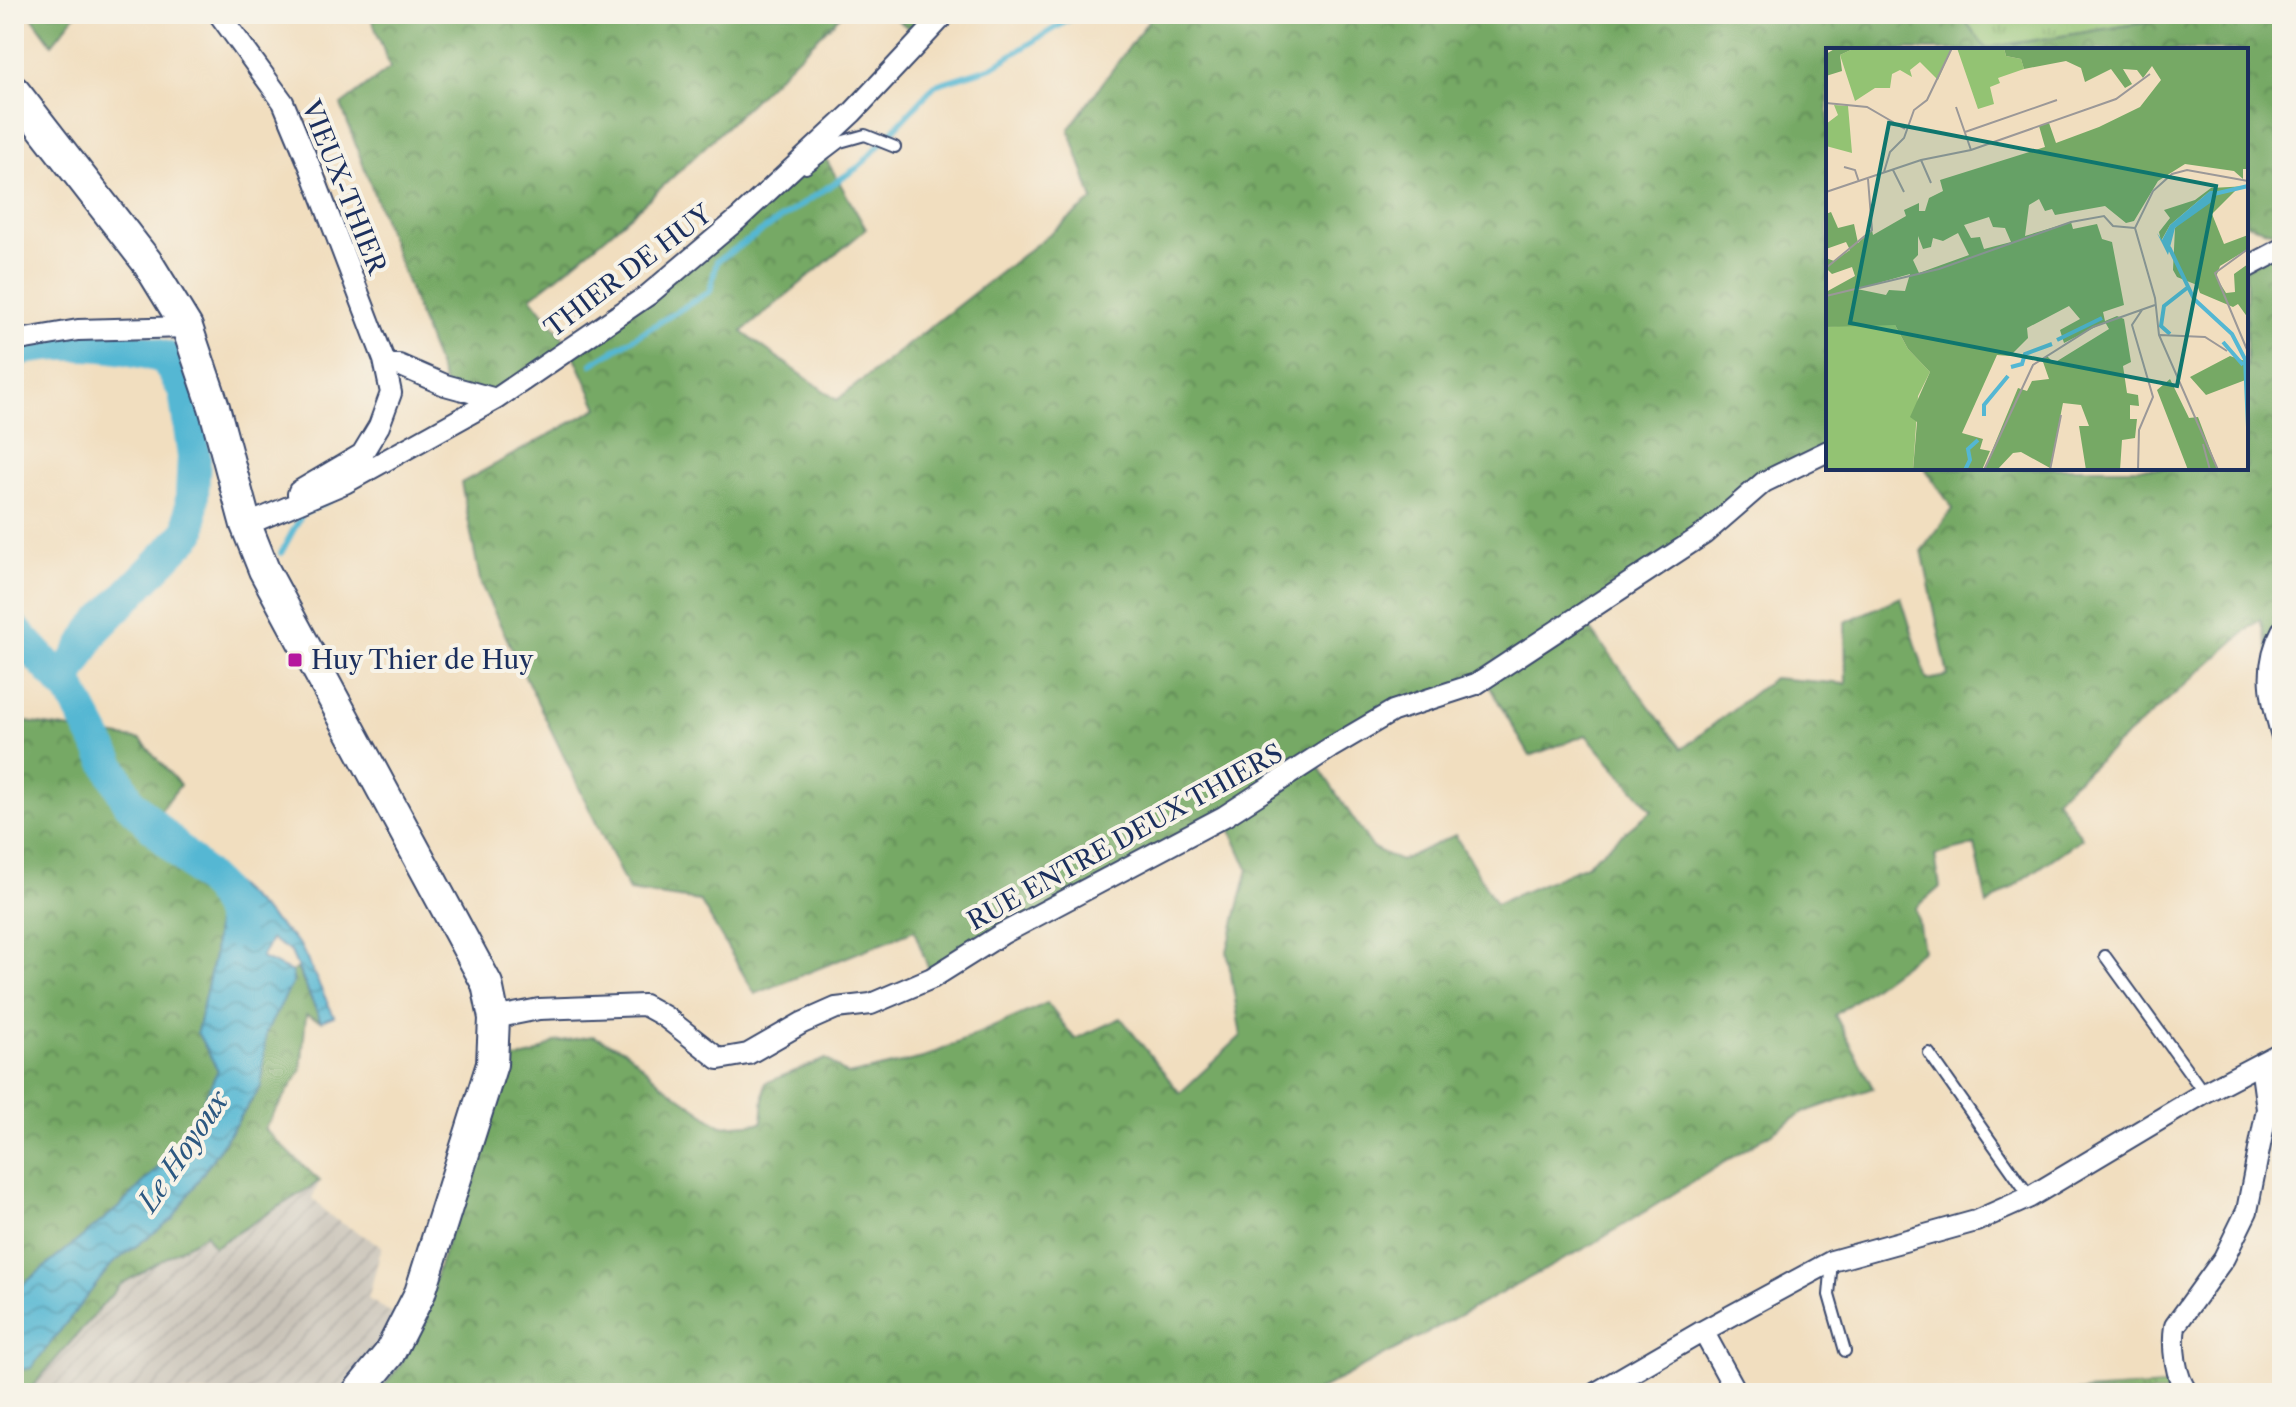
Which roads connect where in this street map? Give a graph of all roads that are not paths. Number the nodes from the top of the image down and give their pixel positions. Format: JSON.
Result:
{"nodes":[{"id":1,"x":945,"y":14,"type":"edge"},
{"id":2,"x":223,"y":20,"type":"edge"},
{"id":3,"x":14,"y":91,"type":"edge"},
{"id":4,"x":895,"y":147,"type":"dead end"},
{"id":5,"x":773,"y":187,"type":"junction"},
{"id":6,"x":2282,"y":249,"type":"edge"},
{"id":7,"x":2248,"y":267,"type":"edge"},
{"id":8,"x":187,"y":327,"type":"junction"},
{"id":9,"x":14,"y":341,"type":"edge"},
{"id":10,"x":384,"y":360,"type":"junction"},
{"id":11,"x":391,"y":393,"type":"joint"},
{"id":12,"x":496,"y":399,"type":"junction"},
{"id":13,"x":1826,"y":452,"type":"edge"},
{"id":14,"x":295,"y":505,"type":"junction"},
{"id":15,"x":246,"y":525,"type":"junction"},
{"id":16,"x":2282,"y":631,"type":"edge"},
{"id":17,"x":2282,"y":736,"type":"edge"},
{"id":18,"x":2105,"y":956,"type":"dead end"},
{"id":19,"x":494,"y":1018,"type":"junction"},
{"id":20,"x":2282,"y":1052,"type":"edge"},
{"id":21,"x":1929,"y":1053,"type":"dead end"},
{"id":22,"x":2261,"y":1065,"type":"junction"},
{"id":23,"x":2204,"y":1093,"type":"junction"},
{"id":24,"x":2030,"y":1197,"type":"junction"},
{"id":25,"x":1832,"y":1261,"type":"junction"},
{"id":26,"x":1703,"y":1331,"type":"junction"},
{"id":27,"x":1845,"y":1351,"type":"dead end"},
{"id":28,"x":2182,"y":1390,"type":"edge"},
{"id":29,"x":357,"y":1393,"type":"edge"},
{"id":30,"x":1596,"y":1393,"type":"edge"},
{"id":31,"x":1737,"y":1393,"type":"edge"}],
"edges":[{"from":1,"to":5,"type":"street","name":"THIER DE HUY"},
{"from":2,"to":10,"type":"street","name":"VIEUX-THIER"},
{"from":3,"to":8,"type":"main road"},
{"from":4,"to":5,"type":"lane"},
{"from":5,"to":12,"type":"street","name":"THIER DE HUY"},
{"from":6,"to":7,"type":"street"},
{"from":8,"to":9,"type":"street"},
{"from":8,"to":15,"type":"main road"},
{"from":10,"to":11,"type":"street","name":"VIEUX-THIER"},
{"from":10,"to":12,"type":"street"},
{"from":11,"to":14,"type":"street","name":"THIER DE HUY"},
{"from":12,"to":14,"type":"street","name":"THIER DE HUY"},
{"from":13,"to":19,"type":"street","name":"RUE ENTRE DEUX THIERS"},
{"from":14,"to":15,"type":"street","name":"THIER DE HUY"},
{"from":15,"to":19,"type":"main road"},
{"from":16,"to":17,"type":"street"},
{"from":18,"to":23,"type":"lane"},
{"from":19,"to":29,"type":"main road"},
{"from":20,"to":22,"type":"street"},
{"from":21,"to":24,"type":"lane"},
{"from":22,"to":23,"type":"street"},
{"from":22,"to":28,"type":"street"},
{"from":23,"to":24,"type":"street"},
{"from":24,"to":25,"type":"street"},
{"from":25,"to":26,"type":"street"},
{"from":25,"to":27,"type":"lane"},
{"from":26,"to":30,"type":"street"},
{"from":26,"to":31,"type":"street"}]}
